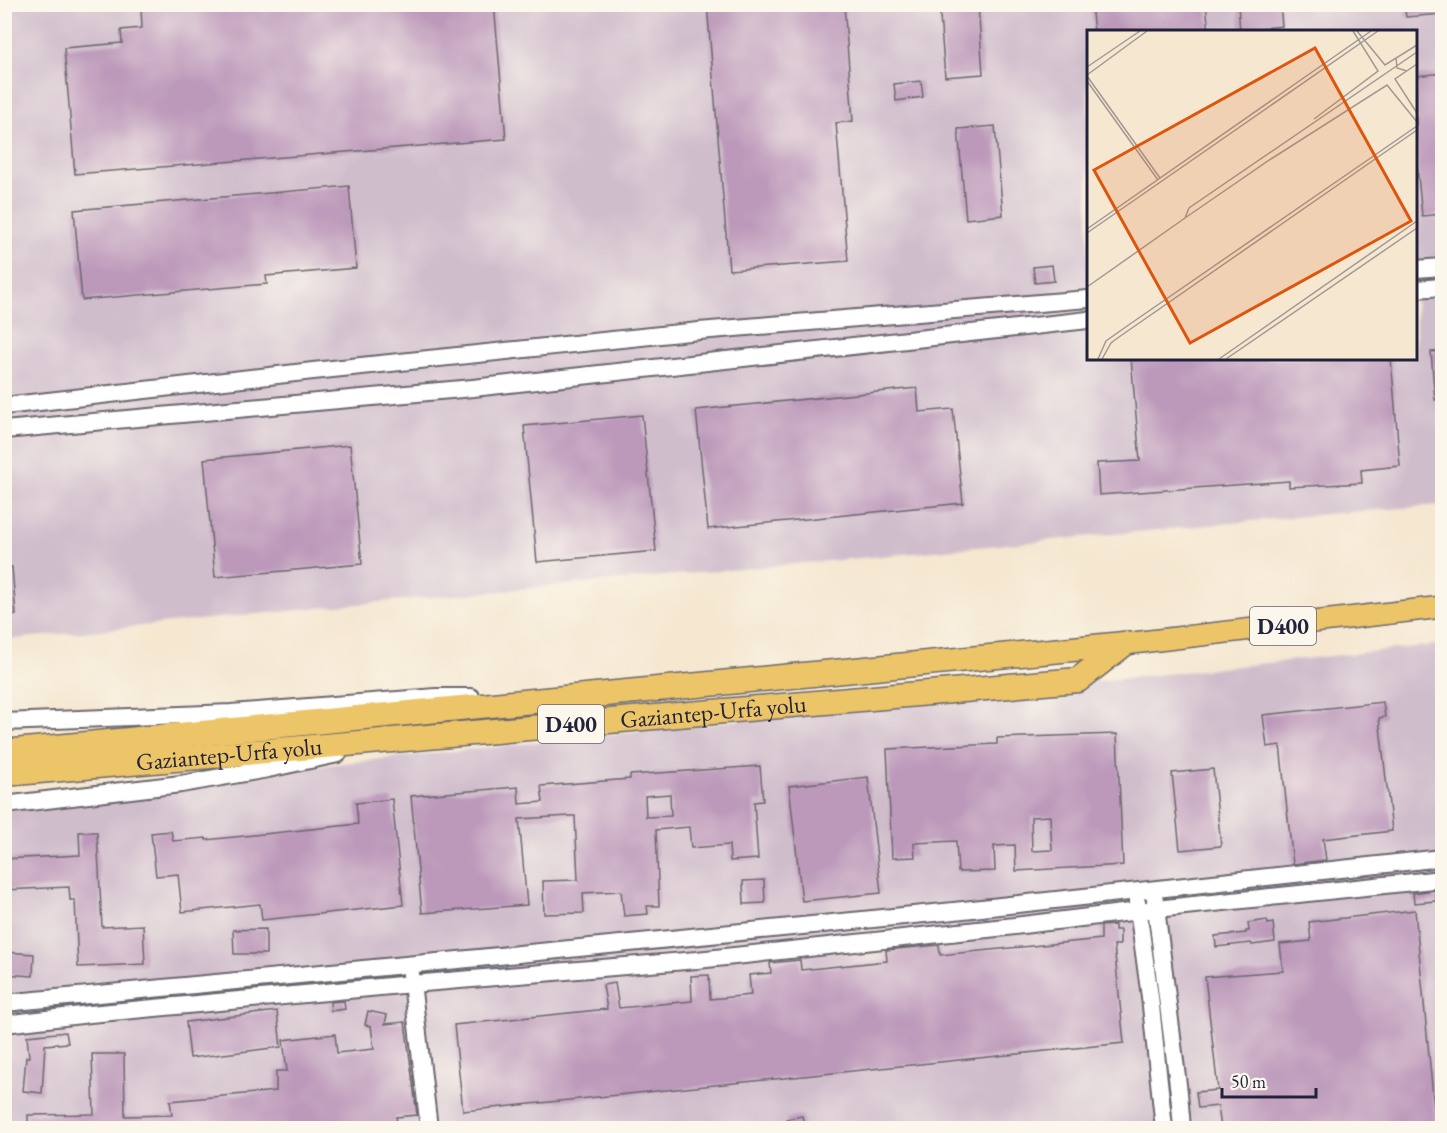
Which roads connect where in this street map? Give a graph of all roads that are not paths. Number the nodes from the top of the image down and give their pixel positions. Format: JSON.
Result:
{"nodes":[{"id":1,"x":1443,"y":267,"type":"edge"},
{"id":2,"x":1417,"y":269,"type":"edge"},
{"id":3,"x":1443,"y":287,"type":"edge"},
{"id":4,"x":1417,"y":289,"type":"edge"},
{"id":5,"x":1087,"y":299,"type":"edge"},
{"id":6,"x":1087,"y":320,"type":"edge"},
{"id":7,"x":4,"y":406,"type":"edge"},
{"id":8,"x":4,"y":430,"type":"edge"},
{"id":9,"x":1443,"y":608,"type":"edge"},
{"id":10,"x":1124,"y":644,"type":"junction"},
{"id":11,"x":568,"y":698,"type":"junction"},
{"id":12,"x":4,"y":723,"type":"edge"},
{"id":13,"x":409,"y":739,"type":"junction"},
{"id":14,"x":4,"y":752,"type":"edge"},
{"id":15,"x":4,"y":774,"type":"edge"},
{"id":16,"x":4,"y":805,"type":"edge"},
{"id":17,"x":1443,"y":858,"type":"edge"},
{"id":18,"x":1443,"y":879,"type":"edge"},
{"id":19,"x":1153,"y":889,"type":"junction"},
{"id":20,"x":1135,"y":892,"type":"junction"},
{"id":21,"x":1156,"y":909,"type":"junction"},
{"id":22,"x":1138,"y":911,"type":"junction"},
{"id":23,"x":410,"y":965,"type":"junction"},
{"id":24,"x":412,"y":984,"type":"junction"},
{"id":25,"x":4,"y":1003,"type":"edge"},
{"id":26,"x":4,"y":1024,"type":"edge"},
{"id":27,"x":429,"y":1128,"type":"edge"},
{"id":28,"x":1164,"y":1128,"type":"edge"},
{"id":29,"x":1182,"y":1128,"type":"edge"}],
"edges":[{"from":1,"to":2,"type":"street"},
{"from":3,"to":4,"type":"street"},
{"from":5,"to":7,"type":"street"},
{"from":6,"to":8,"type":"street"},
{"from":9,"to":10,"type":"main road","name":"Gaziantep-Urfa yolu","number":"D400"},
{"from":10,"to":11,"type":"highway","name":"Gaziantep-Urfa yolu","number":"D400"},
{"from":10,"to":13,"type":"highway","name":"Gaziantep-Urfa yolu","number":"D400"},
{"from":11,"to":12,"type":"street"},
{"from":11,"to":14,"type":"highway","name":"Gaziantep-Urfa yolu","number":"D400"},
{"from":13,"to":15,"type":"highway","name":"Gaziantep-Urfa yolu","number":"D400"},
{"from":13,"to":16,"type":"street"},
{"from":17,"to":19,"type":"street"},
{"from":18,"to":21,"type":"street"},
{"from":19,"to":20,"type":"street"},
{"from":19,"to":21,"type":"street"},
{"from":20,"to":22,"type":"street"},
{"from":20,"to":23,"type":"street"},
{"from":21,"to":22,"type":"street"},
{"from":21,"to":29,"type":"street"},
{"from":22,"to":24,"type":"street"},
{"from":22,"to":28,"type":"street"},
{"from":23,"to":24,"type":"street"},
{"from":23,"to":25,"type":"street"},
{"from":24,"to":26,"type":"street"},
{"from":24,"to":27,"type":"street"}]}
